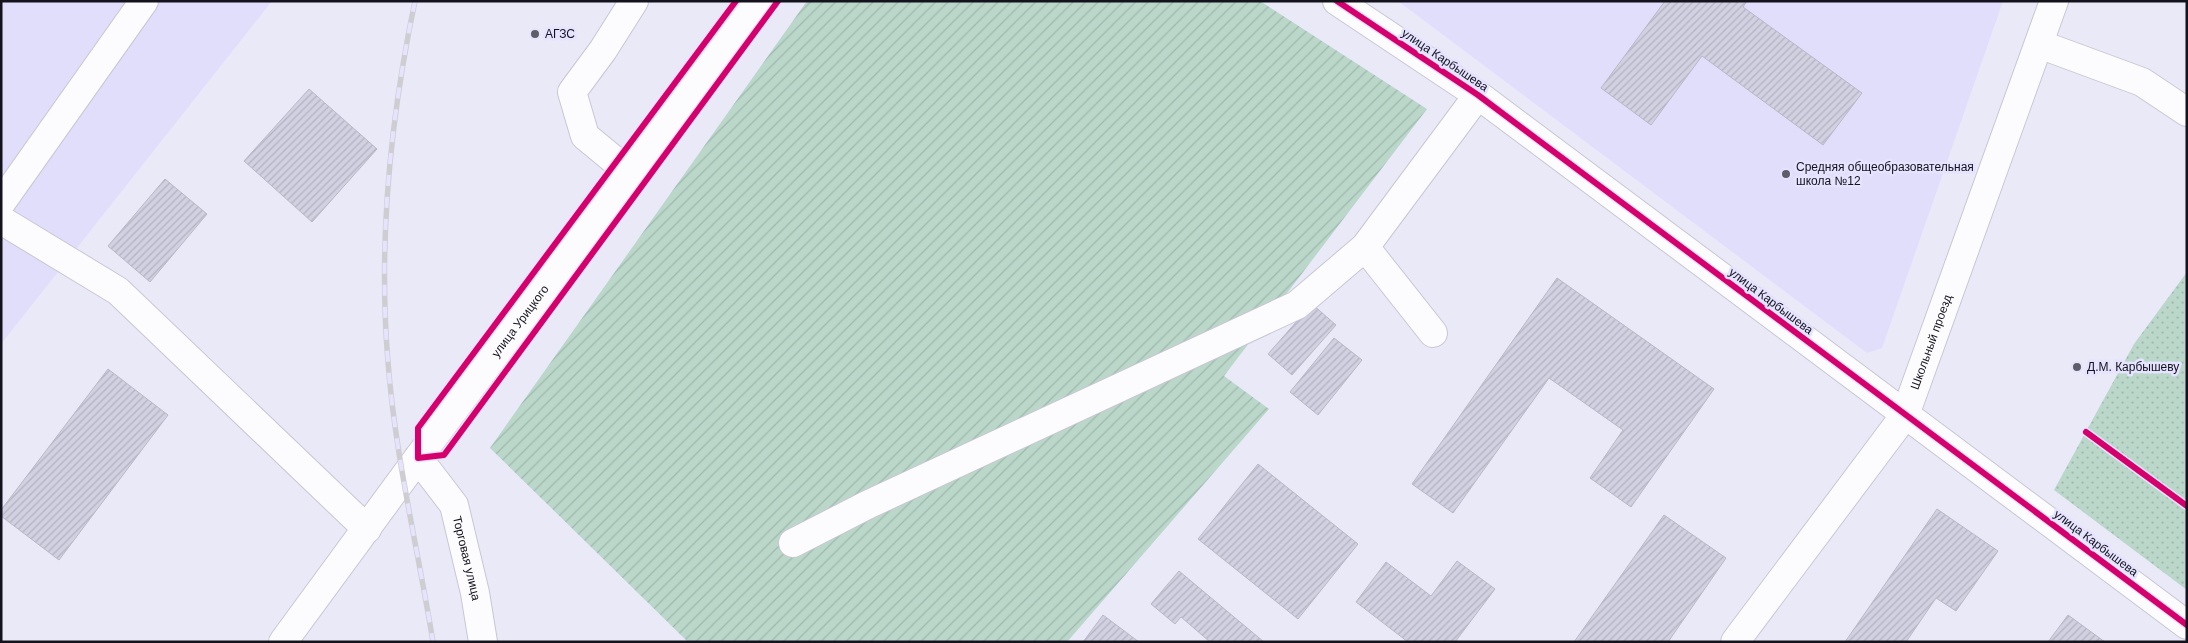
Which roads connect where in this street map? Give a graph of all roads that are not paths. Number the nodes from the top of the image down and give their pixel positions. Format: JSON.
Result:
{"nodes":[{"id":1,"x":144,"y":1,"type":"edge"},
{"id":2,"x":634,"y":1,"type":"edge"},
{"id":3,"x":759,"y":1,"type":"edge"},
{"id":4,"x":1337,"y":1,"type":"edge"},
{"id":5,"x":2054,"y":1,"type":"edge"},
{"id":6,"x":2040,"y":44,"type":"junction"},
{"id":7,"x":1478,"y":95,"type":"junction"},
{"id":8,"x":2187,"y":112,"type":"edge"},
{"id":9,"x":630,"y":173,"type":"junction"},
{"id":10,"x":1,"y":203,"type":"edge"},
{"id":11,"x":1,"y":220,"type":"edge"},
{"id":12,"x":1365,"y":248,"type":"junction"},
{"id":13,"x":1434,"y":333,"type":"dead end"},
{"id":14,"x":1905,"y":415,"type":"junction"},
{"id":15,"x":418,"y":458,"type":"junction"},
{"id":16,"x":367,"y":529,"type":"junction"},
{"id":17,"x":793,"y":543,"type":"dead end"},
{"id":18,"x":2187,"y":625,"type":"edge"},
{"id":19,"x":283,"y":642,"type":"edge"},
{"id":20,"x":483,"y":642,"type":"edge"},
{"id":21,"x":1735,"y":642,"type":"edge"}],
"edges":[{"from":1,"to":10,"type":"street"},
{"from":2,"to":9,"type":"street"},
{"from":3,"to":9,"type":"street","name":"улица Урицкого"},
{"from":4,"to":7,"type":"street","name":"улица Карбышева"},
{"from":5,"to":6,"type":"street","name":"Школьный проезд"},
{"from":6,"to":8,"type":"street"},
{"from":6,"to":14,"type":"street","name":"Школьный проезд"},
{"from":7,"to":12,"type":"street"},
{"from":7,"to":14,"type":"street","name":"улица Карбышева"},
{"from":9,"to":15,"type":"street","name":"улица Урицкого"},
{"from":11,"to":16,"type":"street"},
{"from":12,"to":13,"type":"street"},
{"from":12,"to":17,"type":"street"},
{"from":14,"to":18,"type":"street","name":"улица Карбышева"},
{"from":14,"to":21,"type":"street","name":"Школьный проезд"},
{"from":15,"to":16,"type":"street","name":"улица Урицкого"},
{"from":15,"to":20,"type":"street","name":"Торговая улица"},
{"from":16,"to":19,"type":"street","name":"улица Урицкого"}]}
